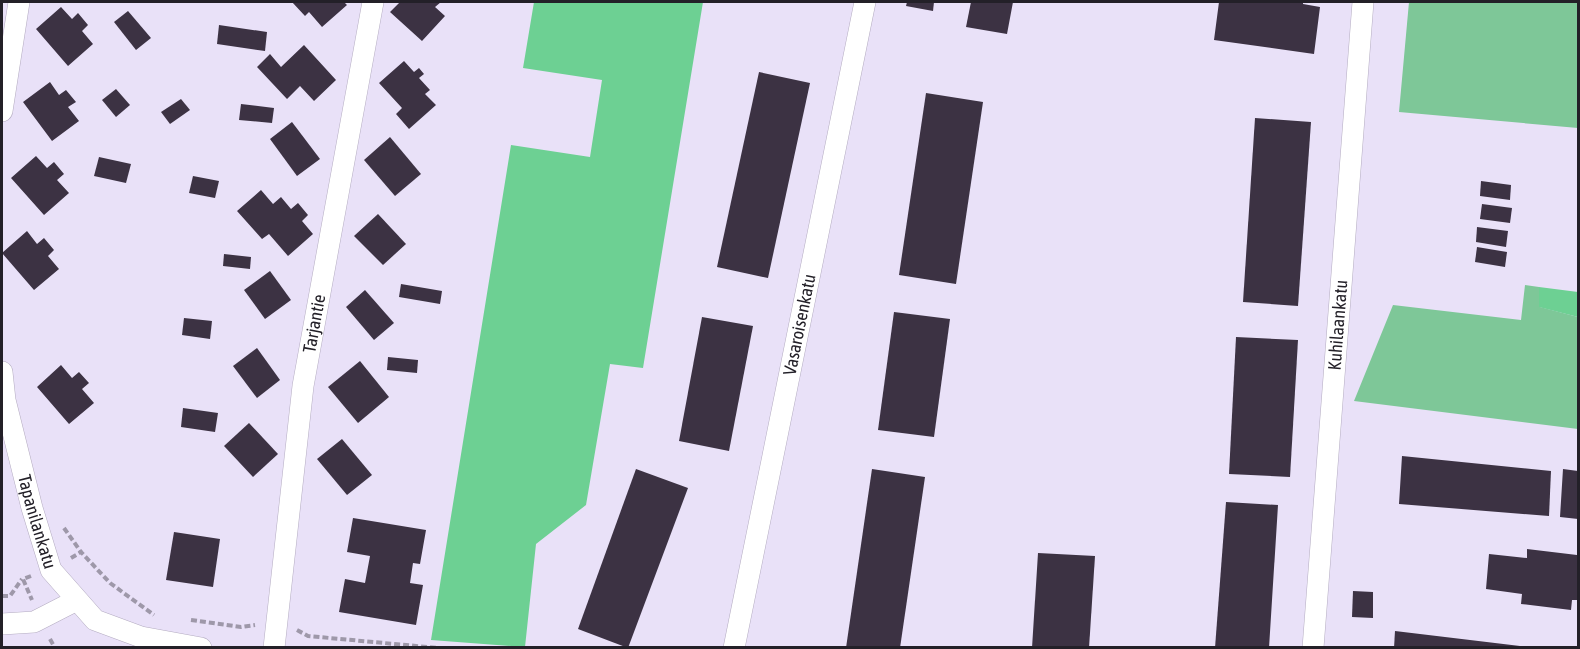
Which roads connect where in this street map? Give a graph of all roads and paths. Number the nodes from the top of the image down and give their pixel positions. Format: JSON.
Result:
{"nodes":[{"id":1,"x":19,"y":2,"type":"edge"},
{"id":2,"x":373,"y":2,"type":"edge"},
{"id":3,"x":865,"y":2,"type":"edge"},
{"id":4,"x":1363,"y":2,"type":"edge"},
{"id":5,"x":2,"y":111,"type":"edge"},
{"id":6,"x":2,"y":372,"type":"edge"},
{"id":7,"x":51,"y":570,"type":"junction"},
{"id":8,"x":23,"y":579,"type":"junction"},
{"id":9,"x":2,"y":596,"type":"edge"},
{"id":10,"x":75,"y":601,"type":"junction"},
{"id":11,"x":165,"y":617,"type":"dead end"},
{"id":12,"x":40,"y":619,"type":"junction"},
{"id":13,"x":187,"y":620,"type":"dead end"},
{"id":14,"x":276,"y":623,"type":"junction"},
{"id":15,"x":2,"y":624,"type":"edge"},
{"id":16,"x":55,"y":648,"type":"edge"},
{"id":17,"x":201,"y":648,"type":"edge"},
{"id":18,"x":274,"y":648,"type":"edge"},
{"id":19,"x":438,"y":648,"type":"edge"},
{"id":20,"x":734,"y":648,"type":"edge"},
{"id":21,"x":1313,"y":648,"type":"edge"}],
"edges":[{"from":1,"to":5,"type":"street"},
{"from":2,"to":14,"type":"street","name":"Tarjantie"},
{"from":3,"to":20,"type":"street","name":"Vasaroisenkatu"},
{"from":4,"to":21,"type":"street","name":"Kuhilaankatu"},
{"from":6,"to":7,"type":"street","name":"Tapanilankatu"},
{"from":7,"to":8,"type":"path"},
{"from":7,"to":10,"type":"street","name":"Tapanilankatu"},
{"from":7,"to":11,"type":"path"},
{"from":8,"to":9,"type":"path"},
{"from":8,"to":12,"type":"path"},
{"from":10,"to":12,"type":"street"},
{"from":10,"to":17,"type":"street","name":"Tapanilankatu"},
{"from":12,"to":15,"type":"street"},
{"from":12,"to":16,"type":"path"},
{"from":13,"to":14,"type":"path"},
{"from":14,"to":18,"type":"street","name":"Tarjantie"},
{"from":14,"to":19,"type":"path"}]}
